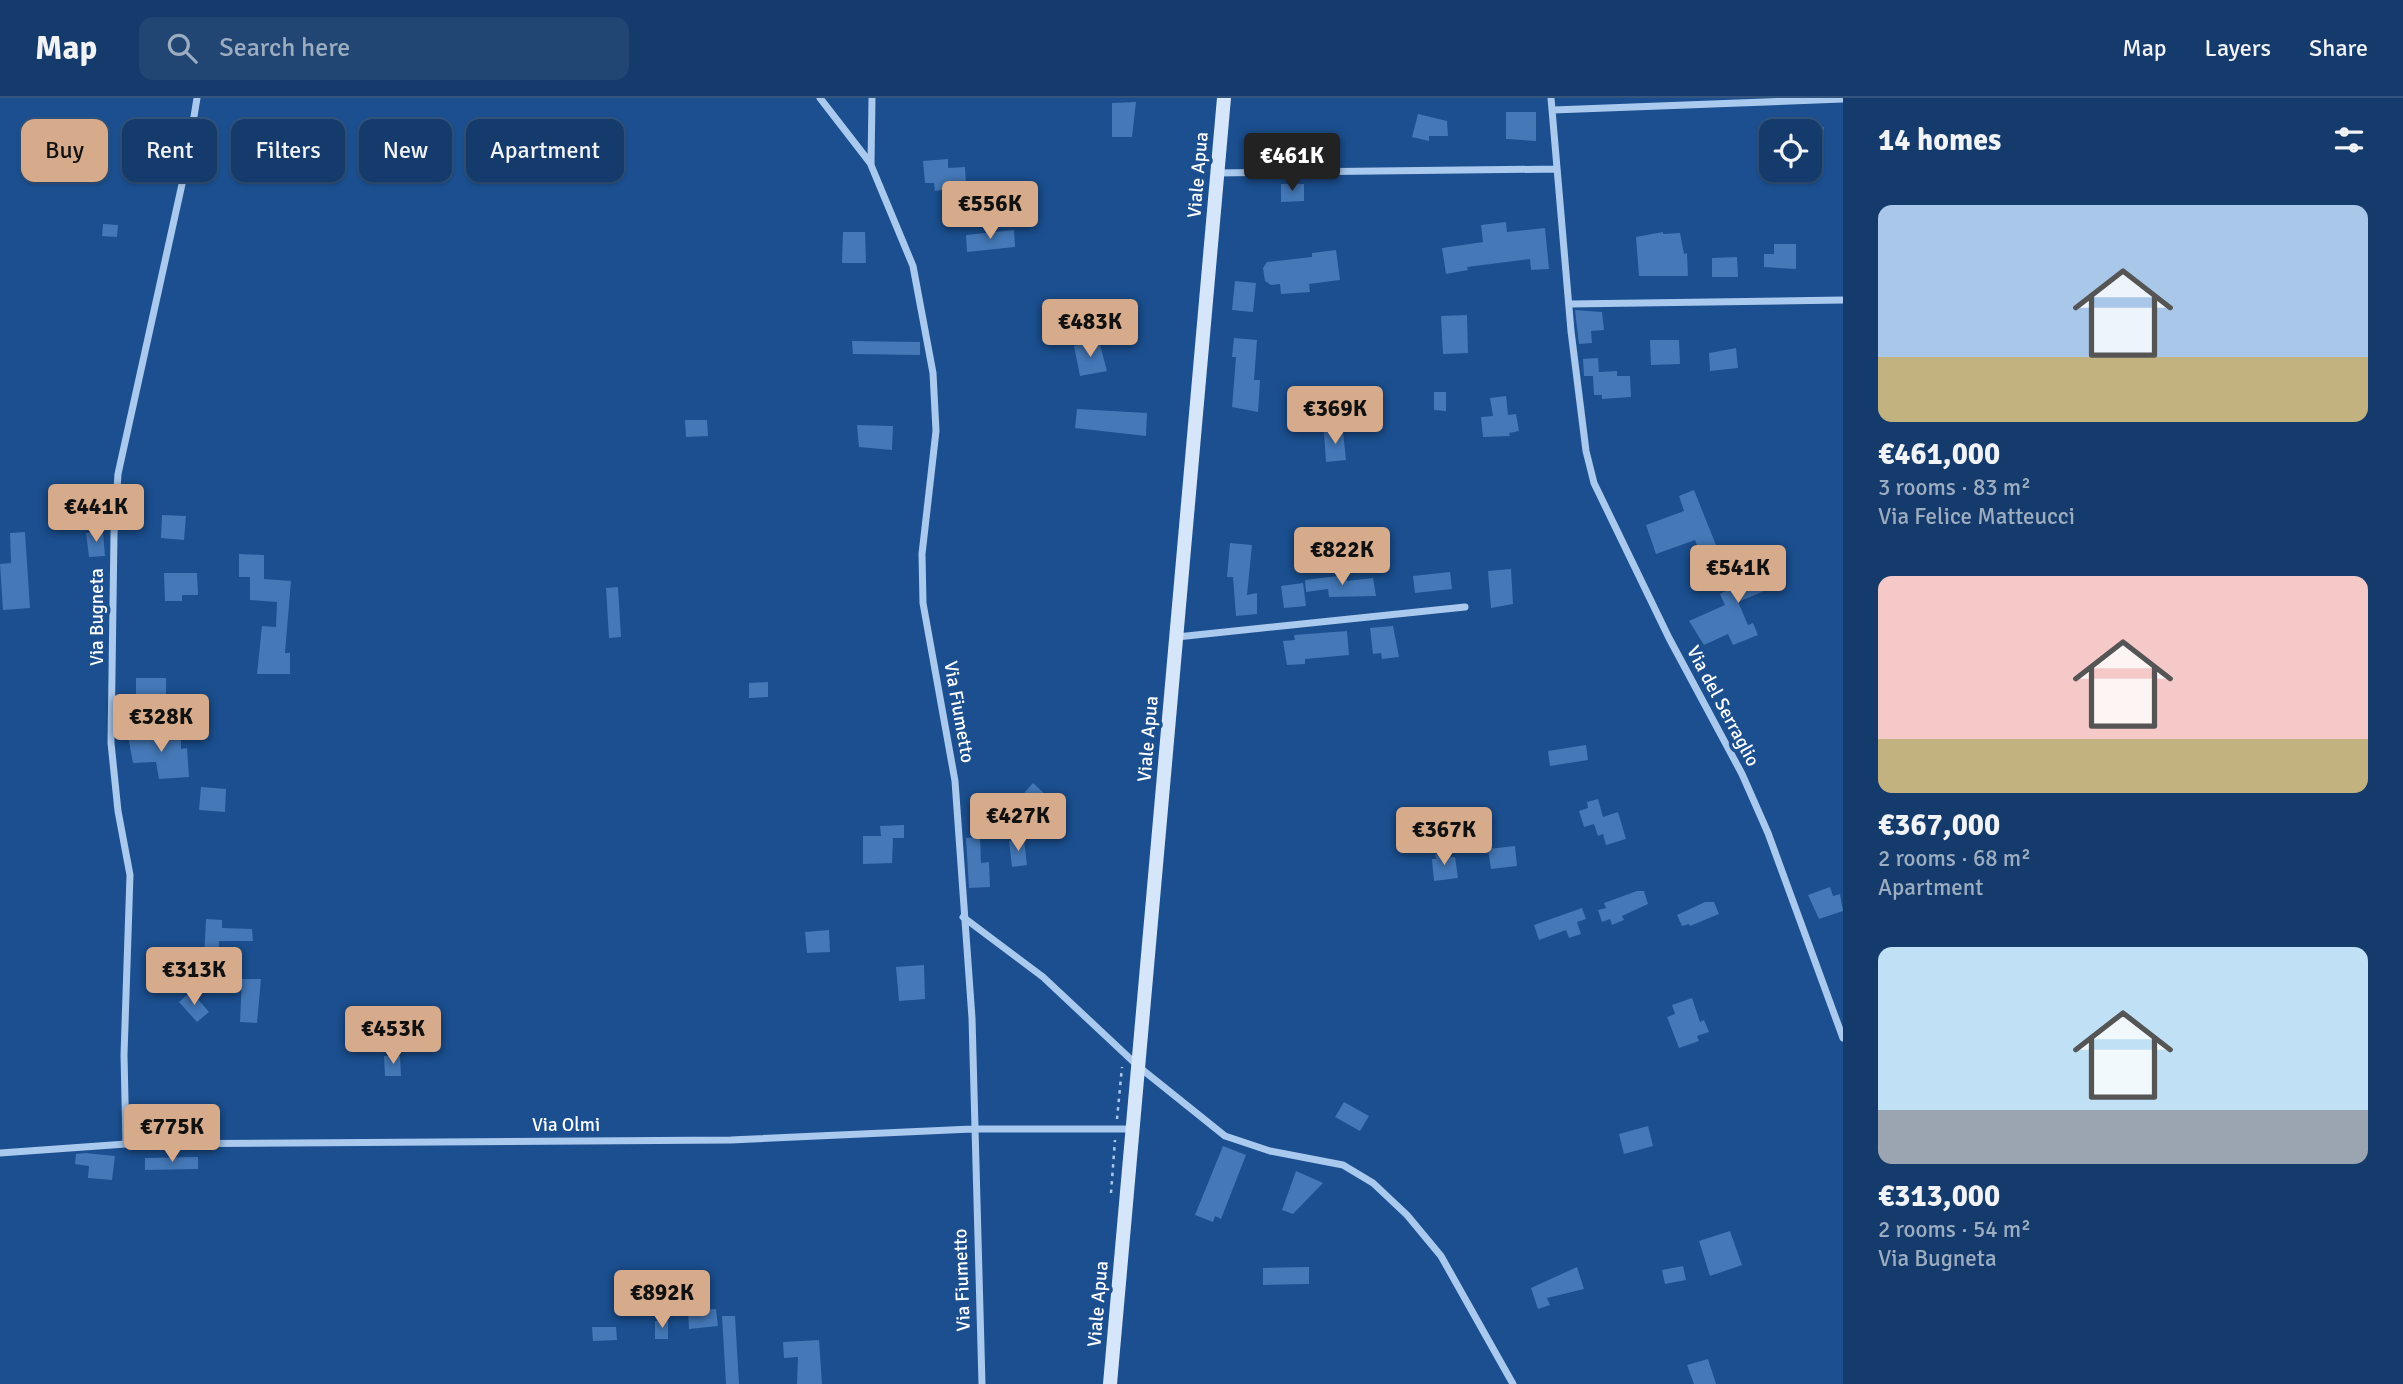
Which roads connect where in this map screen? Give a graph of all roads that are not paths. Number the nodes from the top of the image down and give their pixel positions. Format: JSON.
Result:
{"nodes":[{"id":1,"x":197,"y":98,"type":"edge"},
{"id":2,"x":820,"y":98,"type":"edge"},
{"id":3,"x":872,"y":98,"type":"edge"},
{"id":4,"x":1224,"y":98,"type":"edge"},
{"id":5,"x":1551,"y":98,"type":"edge"},
{"id":6,"x":1843,"y":99,"type":"edge"},
{"id":7,"x":1553,"y":110,"type":"junction"},
{"id":8,"x":871,"y":165,"type":"junction"},
{"id":9,"x":1556,"y":169,"type":"junction"},
{"id":10,"x":1217,"y":173,"type":"junction"},
{"id":11,"x":1843,"y":300,"type":"edge"},
{"id":12,"x":1570,"y":304,"type":"junction"},
{"id":13,"x":1465,"y":607,"type":"dead end"},
{"id":14,"x":1177,"y":637,"type":"junction"},
{"id":15,"x":963,"y":917,"type":"junction"},
{"id":16,"x":1843,"y":1038,"type":"edge"},
{"id":17,"x":1139,"y":1067,"type":"junction"},
{"id":18,"x":972,"y":1129,"type":"junction"},
{"id":19,"x":1132,"y":1129,"type":"junction"},
{"id":20,"x":126,"y":1144,"type":"junction"},
{"id":21,"x":0,"y":1153,"type":"edge"},
{"id":22,"x":982,"y":1384,"type":"edge"},
{"id":23,"x":1111,"y":1384,"type":"edge"},
{"id":24,"x":1513,"y":1384,"type":"edge"}],
"edges":[{"from":1,"to":20,"type":"street","name":"Via Bugneta"},
{"from":2,"to":8,"type":"street"},
{"from":3,"to":8,"type":"street","name":"Via Fiumetto"},
{"from":4,"to":10,"type":"street","name":"Viale Apua"},
{"from":5,"to":7,"type":"street","name":"Via del Serraglio"},
{"from":6,"to":7,"type":"street"},
{"from":7,"to":9,"type":"street","name":"Via del Serraglio"},
{"from":8,"to":15,"type":"street","name":"Via Fiumetto"},
{"from":9,"to":10,"type":"street"},
{"from":9,"to":12,"type":"street","name":"Via del Serraglio"},
{"from":10,"to":14,"type":"street","name":"Viale Apua"},
{"from":11,"to":12,"type":"street"},
{"from":12,"to":16,"type":"street","name":"Via del Serraglio"},
{"from":13,"to":14,"type":"street"},
{"from":14,"to":17,"type":"street","name":"Viale Apua"},
{"from":15,"to":17,"type":"street"},
{"from":15,"to":18,"type":"street","name":"Via Fiumetto"},
{"from":17,"to":19,"type":"street","name":"Viale Apua"},
{"from":17,"to":24,"type":"street"},
{"from":18,"to":19,"type":"street","name":"Via Olmi"},
{"from":18,"to":20,"type":"street","name":"Via Olmi"},
{"from":18,"to":22,"type":"street","name":"Via Fiumetto"},
{"from":19,"to":23,"type":"street","name":"Viale Apua"},
{"from":20,"to":21,"type":"street","name":"Via Olmi"}]}
